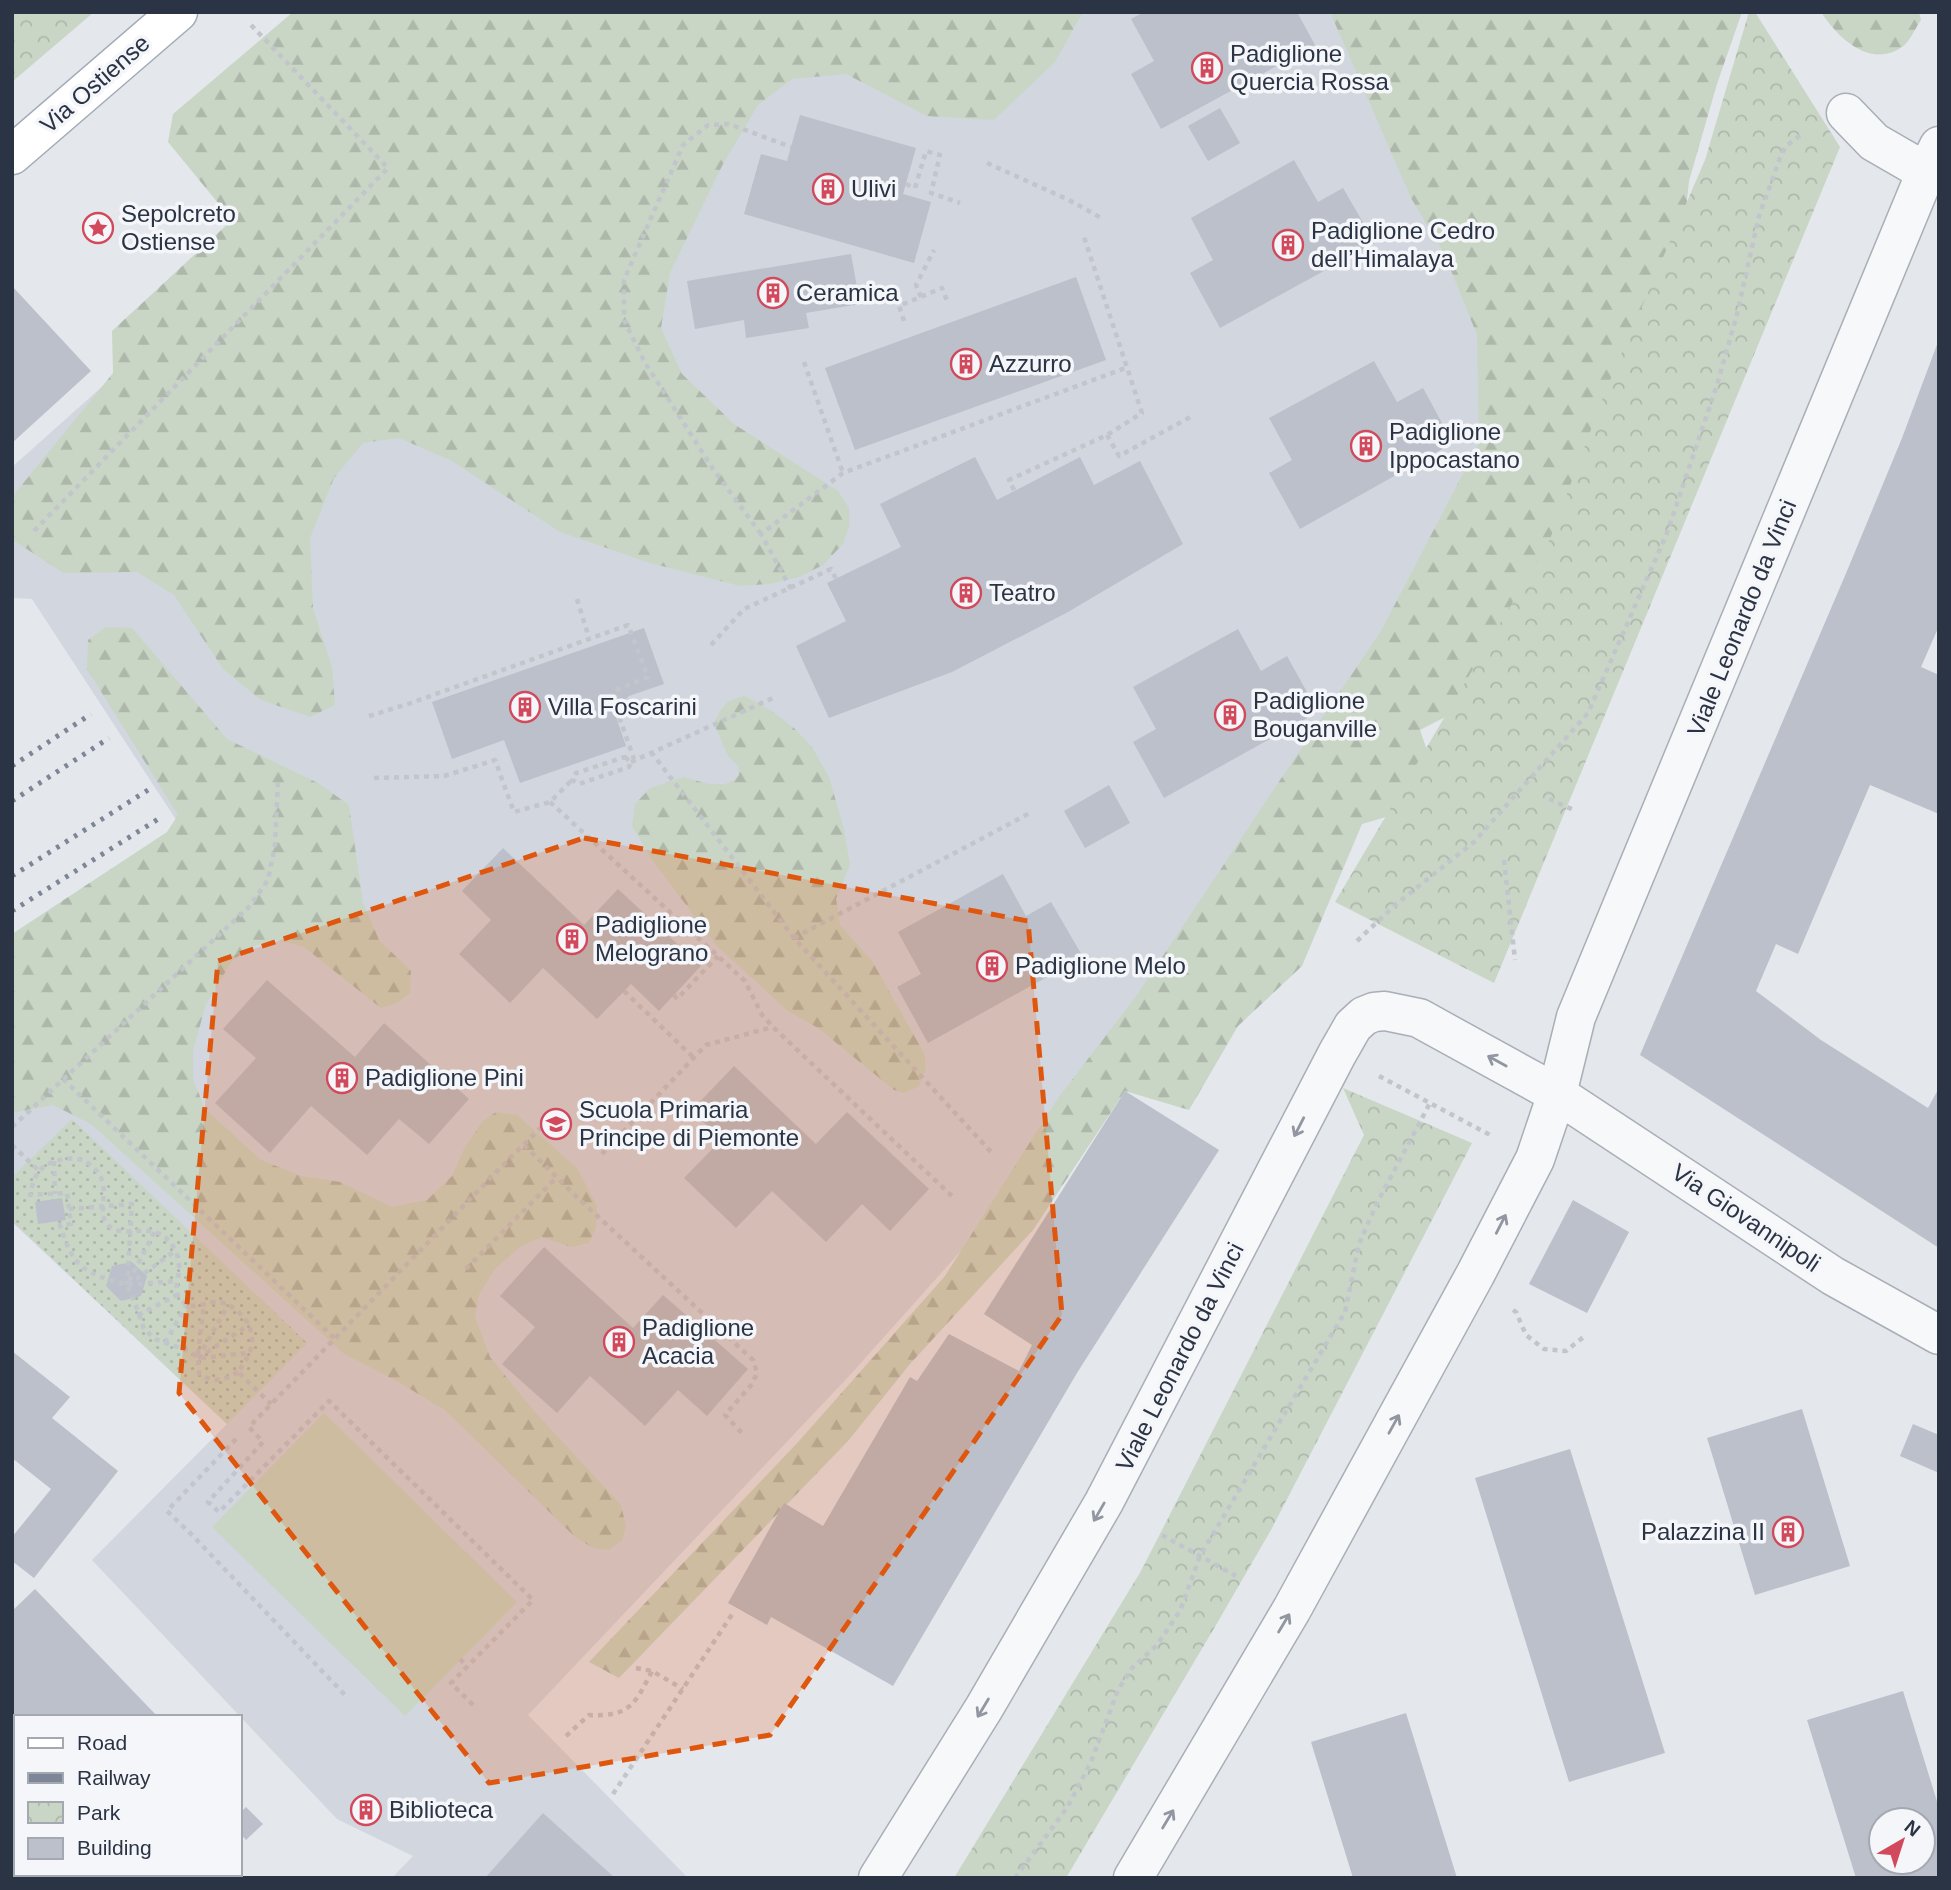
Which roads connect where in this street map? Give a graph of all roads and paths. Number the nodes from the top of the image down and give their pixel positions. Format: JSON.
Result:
{"nodes":[{"id":1,"x":178,"y":12,"type":"edge"},
{"id":2,"x":250,"y":25,"type":"dead end"},
{"id":3,"x":1846,"y":113,"type":"joint"},
{"id":4,"x":791,"y":147,"type":"dead end"},
{"id":5,"x":12,"y":155,"type":"edge"},
{"id":6,"x":1932,"y":159,"type":"edge"},
{"id":7,"x":988,"y":163,"type":"dead end"},
{"id":8,"x":906,"y":184,"type":"dead end"},
{"id":9,"x":960,"y":203,"type":"dead end"},
{"id":10,"x":1103,"y":219,"type":"dead end"},
{"id":11,"x":1083,"y":234,"type":"dead end"},
{"id":12,"x":934,"y":250,"type":"dead end"},
{"id":13,"x":921,"y":297,"type":"junction"},
{"id":14,"x":948,"y":303,"type":"dead end"},
{"id":15,"x":904,"y":321,"type":"dead end"},
{"id":16,"x":804,"y":362,"type":"dead end"},
{"id":17,"x":1128,"y":367,"type":"junction"},
{"id":18,"x":1194,"y":415,"type":"dead end"},
{"id":19,"x":1107,"y":435,"type":"junction"},
{"id":20,"x":843,"y":473,"type":"junction"},
{"id":21,"x":1014,"y":491,"type":"dead end"},
{"id":22,"x":34,"y":531,"type":"dead end"},
{"id":23,"x":761,"y":534,"type":"junction"},
{"id":24,"x":836,"y":579,"type":"dead end"},
{"id":25,"x":791,"y":589,"type":"junction"},
{"id":26,"x":577,"y":599,"type":"dead end"},
{"id":27,"x":589,"y":638,"type":"junction"},
{"id":28,"x":710,"y":645,"type":"dead end"},
{"id":29,"x":773,"y":698,"type":"dead end"},
{"id":30,"x":369,"y":716,"type":"dead end"},
{"id":31,"x":651,"y":752,"type":"junction"},
{"id":32,"x":632,"y":761,"type":"junction"},
{"id":33,"x":374,"y":778,"type":"dead end"},
{"id":34,"x":572,"y":780,"type":"junction"},
{"id":35,"x":278,"y":782,"type":"dead end"},
{"id":36,"x":1549,"y":799,"type":"dead end"},
{"id":37,"x":551,"y":802,"type":"junction"},
{"id":38,"x":1576,"y":811,"type":"dead end"},
{"id":39,"x":1030,"y":813,"type":"dead end"},
{"id":40,"x":1504,"y":860,"type":"dead end"},
{"id":41,"x":794,"y":938,"type":"junction"},
{"id":42,"x":1357,"y":941,"type":"dead end"},
{"id":43,"x":718,"y":956,"type":"junction"},
{"id":44,"x":1515,"y":960,"type":"dead end"},
{"id":45,"x":624,"y":991,"type":"dead end"},
{"id":46,"x":674,"y":995,"type":"dead end"},
{"id":47,"x":773,"y":1027,"type":"junction"},
{"id":48,"x":694,"y":1058,"type":"junction"},
{"id":49,"x":1371,"y":1073,"type":"dead end"},
{"id":50,"x":63,"y":1079,"type":"junction"},
{"id":51,"x":1557,"y":1094,"type":"junction"},
{"id":52,"x":1430,"y":1103,"type":"junction"},
{"id":53,"x":559,"y":1110,"type":"dead end"},
{"id":54,"x":12,"y":1127,"type":"edge"},
{"id":55,"x":1501,"y":1140,"type":"dead end"},
{"id":56,"x":12,"y":1145,"type":"edge"},
{"id":57,"x":524,"y":1145,"type":"junction"},
{"id":58,"x":991,"y":1152,"type":"dead end"},
{"id":59,"x":602,"y":1154,"type":"dead end"},
{"id":60,"x":54,"y":1161,"type":"junction"},
{"id":61,"x":38,"y":1171,"type":"junction"},
{"id":62,"x":557,"y":1177,"type":"junction"},
{"id":63,"x":55,"y":1194,"type":"junction"},
{"id":64,"x":955,"y":1199,"type":"dead end"},
{"id":65,"x":103,"y":1206,"type":"junction"},
{"id":66,"x":69,"y":1209,"type":"junction"},
{"id":67,"x":131,"y":1231,"type":"junction"},
{"id":68,"x":155,"y":1231,"type":"junction"},
{"id":69,"x":175,"y":1251,"type":"junction"},
{"id":70,"x":466,"y":1269,"type":"dead end"},
{"id":71,"x":176,"y":1281,"type":"junction"},
{"id":72,"x":127,"y":1285,"type":"junction"},
{"id":73,"x":177,"y":1296,"type":"junction"},
{"id":74,"x":187,"y":1304,"type":"junction"},
{"id":75,"x":204,"y":1304,"type":"junction"},
{"id":76,"x":228,"y":1305,"type":"junction"},
{"id":77,"x":1506,"y":1306,"type":"dead end"},
{"id":78,"x":138,"y":1315,"type":"junction"},
{"id":79,"x":249,"y":1325,"type":"junction"},
{"id":80,"x":1586,"y":1335,"type":"dead end"},
{"id":81,"x":1939,"y":1335,"type":"edge"},
{"id":82,"x":335,"y":1339,"type":"junction"},
{"id":83,"x":165,"y":1343,"type":"junction"},
{"id":84,"x":249,"y":1352,"type":"junction"},
{"id":85,"x":198,"y":1359,"type":"junction"},
{"id":86,"x":238,"y":1372,"type":"junction"},
{"id":87,"x":271,"y":1405,"type":"junction"},
{"id":88,"x":743,"y":1434,"type":"dead end"},
{"id":89,"x":236,"y":1439,"type":"dead end"},
{"id":90,"x":1162,"y":1535,"type":"dead end"},
{"id":91,"x":1200,"y":1556,"type":"junction"},
{"id":92,"x":1236,"y":1576,"type":"dead end"},
{"id":93,"x":733,"y":1613,"type":"dead end"},
{"id":94,"x":460,"y":1659,"type":"dead end"},
{"id":95,"x":467,"y":1666,"type":"junction"},
{"id":96,"x":636,"y":1668,"type":"dead end"},
{"id":97,"x":652,"y":1671,"type":"junction"},
{"id":98,"x":683,"y":1689,"type":"junction"},
{"id":99,"x":345,"y":1695,"type":"dead end"},
{"id":100,"x":473,"y":1705,"type":"dead end"},
{"id":101,"x":566,"y":1736,"type":"dead end"},
{"id":102,"x":613,"y":1794,"type":"dead end"},
{"id":103,"x":878,"y":1878,"type":"edge"},
{"id":104,"x":1015,"y":1878,"type":"edge"},
{"id":105,"x":1133,"y":1878,"type":"edge"}],
"edges":[{"from":1,"to":5,"type":"main road","name":"Via Ostiense"},
{"from":2,"to":22,"type":"path"},
{"from":3,"to":6,"type":"street"},
{"from":3,"to":42,"type":"path"},
{"from":4,"to":23,"type":"path"},
{"from":6,"to":51,"type":"street","name":"Viale Leonardo da Vinci"},
{"from":7,"to":10,"type":"path"},
{"from":8,"to":9,"type":"path"},
{"from":11,"to":17,"type":"path"},
{"from":12,"to":13,"type":"path"},
{"from":13,"to":14,"type":"path"},
{"from":13,"to":15,"type":"path"},
{"from":16,"to":20,"type":"path"},
{"from":17,"to":19,"type":"path"},
{"from":17,"to":20,"type":"path"},
{"from":18,"to":19,"type":"path"},
{"from":19,"to":21,"type":"path"},
{"from":20,"to":23,"type":"path"},
{"from":23,"to":25,"type":"path"},
{"from":24,"to":25,"type":"path"},
{"from":25,"to":28,"type":"path"},
{"from":26,"to":27,"type":"path"},
{"from":27,"to":30,"type":"path"},
{"from":27,"to":32,"type":"path"},
{"from":29,"to":31,"type":"path"},
{"from":31,"to":32,"type":"path"},
{"from":31,"to":41,"type":"path"},
{"from":32,"to":34,"type":"path"},
{"from":32,"to":34,"type":"path"},
{"from":33,"to":37,"type":"path"},
{"from":34,"to":37,"type":"path"},
{"from":35,"to":50,"type":"path"},
{"from":36,"to":38,"type":"path"},
{"from":37,"to":43,"type":"path"},
{"from":39,"to":41,"type":"path"},
{"from":40,"to":44,"type":"path"},
{"from":41,"to":58,"type":"path"},
{"from":43,"to":46,"type":"path"},
{"from":43,"to":47,"type":"path"},
{"from":45,"to":48,"type":"path"},
{"from":47,"to":48,"type":"path"},
{"from":47,"to":64,"type":"path"},
{"from":48,"to":59,"type":"path"},
{"from":49,"to":52,"type":"path"},
{"from":50,"to":54,"type":"path"},
{"from":50,"to":82,"type":"path"},
{"from":51,"to":81,"type":"street","name":"Via Giovannipoli"},
{"from":51,"to":103,"type":"street","name":"Viale Leonardo da Vinci","one_way":true},
{"from":105,"to":51,"type":"street","name":"Viale Leonardo da Vinci","one_way":true},
{"from":52,"to":55,"type":"path"},
{"from":52,"to":91,"type":"path"},
{"from":53,"to":57,"type":"path"},
{"from":56,"to":61,"type":"path"},
{"from":57,"to":62,"type":"path"},
{"from":57,"to":82,"type":"path"},
{"from":60,"to":61,"type":"path"},
{"from":60,"to":63,"type":"path"},
{"from":60,"to":65,"type":"path"},
{"from":61,"to":63,"type":"path"},
{"from":62,"to":70,"type":"path"},
{"from":62,"to":88,"type":"path"},
{"from":63,"to":66,"type":"path"},
{"from":65,"to":66,"type":"path"},
{"from":65,"to":67,"type":"path"},
{"from":65,"to":67,"type":"path"},
{"from":66,"to":72,"type":"path"},
{"from":67,"to":68,"type":"path"},
{"from":67,"to":72,"type":"path"},
{"from":68,"to":69,"type":"path"},
{"from":68,"to":72,"type":"path"},
{"from":69,"to":71,"type":"path"},
{"from":69,"to":72,"type":"path"},
{"from":71,"to":72,"type":"path"},
{"from":71,"to":73,"type":"path"},
{"from":72,"to":78,"type":"path"},
{"from":73,"to":74,"type":"path"},
{"from":73,"to":78,"type":"path"},
{"from":74,"to":75,"type":"path"},
{"from":74,"to":83,"type":"path"},
{"from":75,"to":76,"type":"path"},
{"from":75,"to":85,"type":"path"},
{"from":76,"to":79,"type":"path"},
{"from":76,"to":85,"type":"path"},
{"from":77,"to":80,"type":"path"},
{"from":78,"to":83,"type":"path"},
{"from":79,"to":84,"type":"path"},
{"from":79,"to":85,"type":"path"},
{"from":82,"to":87,"type":"path"},
{"from":83,"to":85,"type":"path"},
{"from":84,"to":85,"type":"path"},
{"from":84,"to":86,"type":"path"},
{"from":85,"to":86,"type":"path"},
{"from":86,"to":87,"type":"path"},
{"from":87,"to":95,"type":"path"},
{"from":89,"to":99,"type":"path"},
{"from":90,"to":91,"type":"path"},
{"from":91,"to":92,"type":"path"},
{"from":91,"to":104,"type":"path"},
{"from":93,"to":98,"type":"path"},
{"from":94,"to":95,"type":"path"},
{"from":95,"to":100,"type":"path"},
{"from":96,"to":97,"type":"path"},
{"from":97,"to":98,"type":"path"},
{"from":97,"to":101,"type":"path"},
{"from":98,"to":102,"type":"path"}]}
